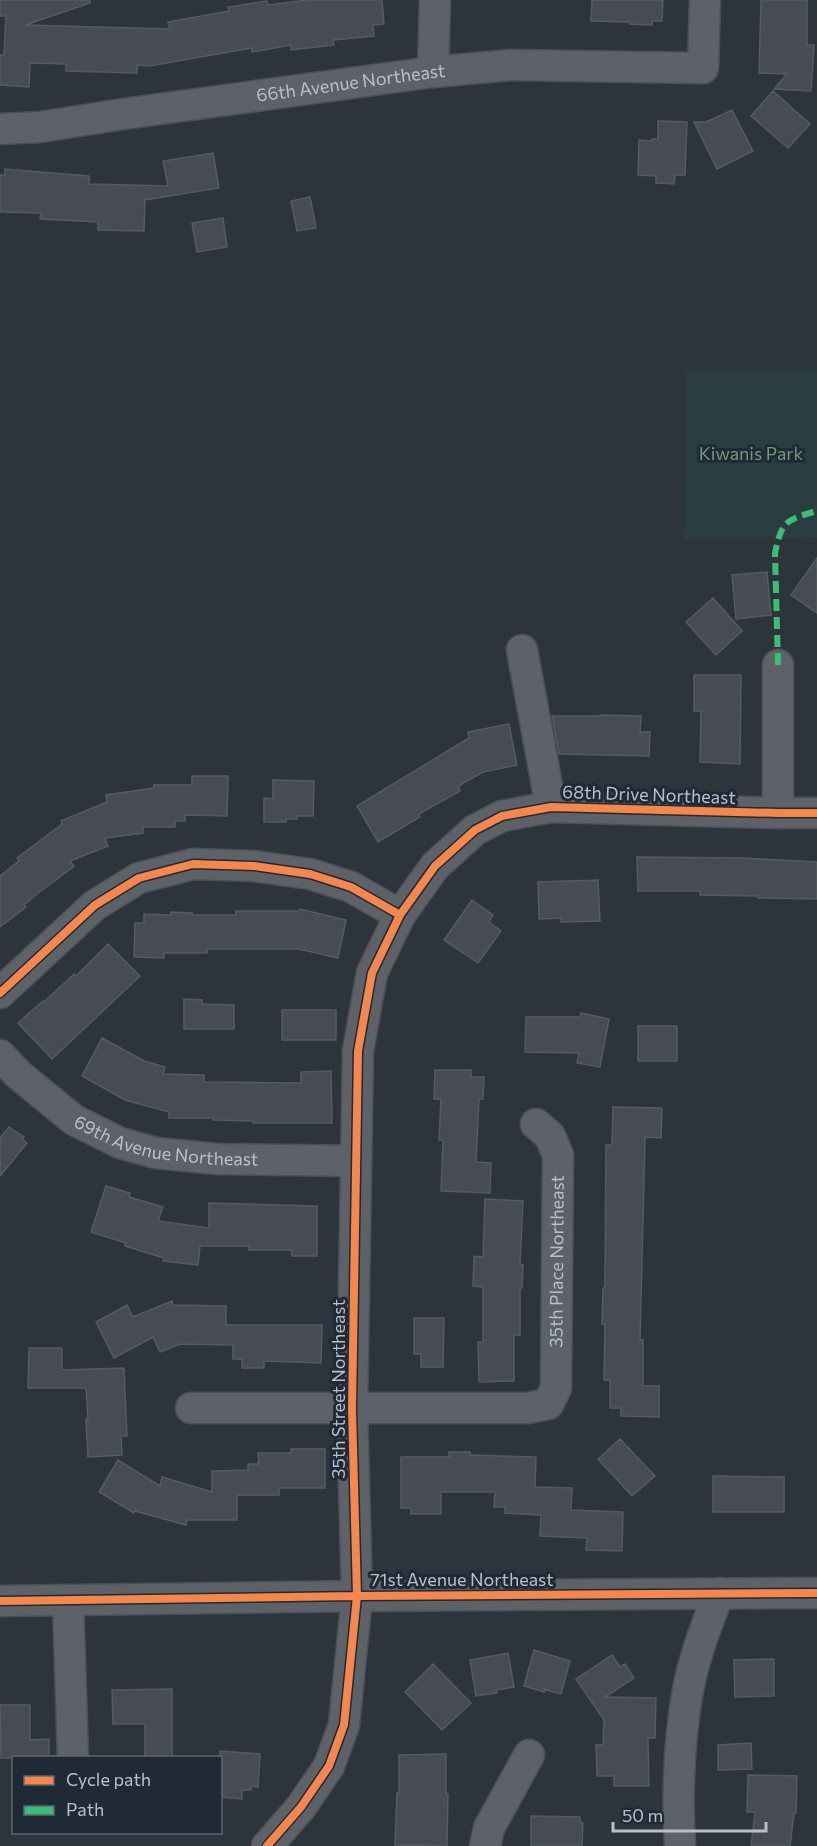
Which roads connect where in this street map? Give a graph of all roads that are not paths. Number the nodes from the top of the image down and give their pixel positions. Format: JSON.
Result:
{"nodes":[{"id":1,"x":435,"y":0,"type":"edge"},
{"id":2,"x":705,"y":0,"type":"edge"},
{"id":3,"x":433,"y":72,"type":"junction"},
{"id":4,"x":0,"y":129,"type":"edge"},
{"id":5,"x":522,"y":650,"type":"dead end"},
{"id":6,"x":778,"y":665,"type":"dead end"},
{"id":7,"x":551,"y":807,"type":"junction"},
{"id":8,"x":778,"y":813,"type":"junction"},
{"id":9,"x":817,"y":813,"type":"edge"},
{"id":10,"x":400,"y":915,"type":"junction"},
{"id":11,"x":0,"y":993,"type":"edge"},
{"id":12,"x":0,"y":1055,"type":"edge"},
{"id":13,"x":536,"y":1124,"type":"dead end"},
{"id":14,"x":356,"y":1161,"type":"junction"},
{"id":15,"x":191,"y":1408,"type":"dead end"},
{"id":16,"x":352,"y":1409,"type":"junction"},
{"id":17,"x":718,"y":1593,"type":"junction"},
{"id":18,"x":817,"y":1593,"type":"edge"},
{"id":19,"x":357,"y":1596,"type":"junction"},
{"id":20,"x":68,"y":1600,"type":"junction"},
{"id":21,"x":0,"y":1602,"type":"edge"},
{"id":22,"x":528,"y":1755,"type":"dead end"},
{"id":23,"x":73,"y":1756,"type":"edge"},
{"id":24,"x":267,"y":1846,"type":"edge"},
{"id":25,"x":485,"y":1846,"type":"edge"},
{"id":26,"x":681,"y":1846,"type":"edge"}],
"edges":[{"from":1,"to":3,"type":"street"},
{"from":2,"to":3,"type":"street","name":"66th Avenue Northeast"},
{"from":3,"to":4,"type":"street","name":"66th Avenue Northeast"},
{"from":5,"to":7,"type":"street"},
{"from":6,"to":8,"type":"street"},
{"from":7,"to":8,"type":"street","name":"68th Drive Northeast"},
{"from":7,"to":10,"type":"street","name":"68th Drive Northeast"},
{"from":8,"to":9,"type":"street","name":"68th Drive Northeast"},
{"from":10,"to":11,"type":"street"},
{"from":10,"to":14,"type":"street","name":"35th Street Northeast"},
{"from":12,"to":14,"type":"street","name":"69th Avenue Northeast"},
{"from":13,"to":16,"type":"street","name":"35th Place Northeast"},
{"from":14,"to":16,"type":"street","name":"35th Street Northeast"},
{"from":15,"to":16,"type":"street"},
{"from":16,"to":19,"type":"street","name":"35th Street Northeast"},
{"from":17,"to":18,"type":"street","name":"71st Avenue Northeast"},
{"from":17,"to":19,"type":"street","name":"71st Avenue Northeast"},
{"from":17,"to":26,"type":"street"},
{"from":19,"to":20,"type":"street","name":"71st Avenue Northeast"},
{"from":19,"to":24,"type":"street","name":"35th Street Northeast"},
{"from":20,"to":21,"type":"street","name":"71st Avenue Northeast"},
{"from":20,"to":23,"type":"street"},
{"from":22,"to":25,"type":"street"}]}
